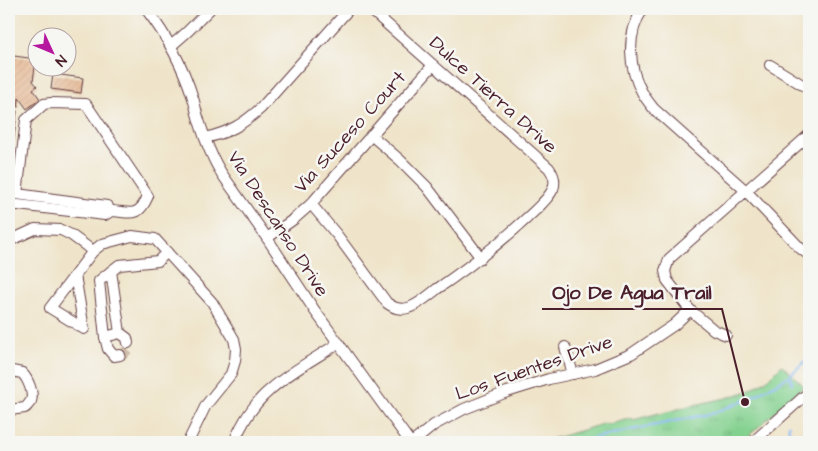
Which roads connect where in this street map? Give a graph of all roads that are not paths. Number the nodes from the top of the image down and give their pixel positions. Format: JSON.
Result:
{"nodes":[{"id":1,"x":146,"y":9,"type":"edge"},
{"id":2,"x":210,"y":9,"type":"edge"},
{"id":3,"x":349,"y":9,"type":"edge"},
{"id":4,"x":370,"y":9,"type":"edge"},
{"id":5,"x":643,"y":9,"type":"edge"},
{"id":6,"x":170,"y":46,"type":"junction"},
{"id":7,"x":433,"y":65,"type":"junction"},
{"id":8,"x":770,"y":66,"type":"dead end"},
{"id":9,"x":809,"y":89,"type":"edge"},
{"id":10,"x":809,"y":134,"type":"edge"},
{"id":11,"x":371,"y":135,"type":"junction"},
{"id":12,"x":205,"y":138,"type":"junction"},
{"id":13,"x":746,"y":191,"type":"junction"},
{"id":14,"x":13,"y":194,"type":"edge"},
{"id":15,"x":40,"y":202,"type":"junction"},
{"id":16,"x":9,"y":204,"type":"edge"},
{"id":17,"x":311,"y":204,"type":"junction"},
{"id":18,"x":267,"y":238,"type":"junction"},
{"id":19,"x":9,"y":241,"type":"edge"},
{"id":20,"x":93,"y":251,"type":"junction"},
{"id":21,"x":167,"y":252,"type":"junction"},
{"id":22,"x":809,"y":254,"type":"edge"},
{"id":23,"x":480,"y":258,"type":"junction"},
{"id":24,"x":111,"y":271,"type":"junction"},
{"id":25,"x":75,"y":275,"type":"junction"},
{"id":26,"x":690,"y":310,"type":"junction"},
{"id":27,"x":120,"y":333,"type":"junction"},
{"id":28,"x":726,"y":335,"type":"dead end"},
{"id":29,"x":105,"y":337,"type":"junction"},
{"id":30,"x":128,"y":343,"type":"dead end"},
{"id":31,"x":339,"y":343,"type":"junction"},
{"id":32,"x":565,"y":348,"type":"dead end"},
{"id":33,"x":120,"y":355,"type":"dead end"},
{"id":34,"x":9,"y":372,"type":"edge"},
{"id":35,"x":573,"y":374,"type":"junction"},
{"id":36,"x":809,"y":392,"type":"edge"},
{"id":37,"x":9,"y":410,"type":"edge"},
{"id":38,"x":188,"y":442,"type":"edge"},
{"id":39,"x":234,"y":442,"type":"edge"},
{"id":40,"x":412,"y":442,"type":"edge"},
{"id":41,"x":753,"y":442,"type":"edge"}],
"edges":[{"from":1,"to":6,"type":"street","name":"Via Descanso Drive"},
{"from":2,"to":6,"type":"street"},
{"from":3,"to":12,"type":"street"},
{"from":4,"to":7,"type":"street","name":"Dulce Tierra Drive"},
{"from":5,"to":13,"type":"street"},
{"from":6,"to":12,"type":"street","name":"Via Descanso Drive"},
{"from":7,"to":11,"type":"street","name":"Via Suceso Court"},
{"from":7,"to":23,"type":"street","name":"Dulce Tierra Drive"},
{"from":8,"to":9,"type":"street"},
{"from":10,"to":13,"type":"street"},
{"from":11,"to":17,"type":"street","name":"Via Suceso Court"},
{"from":11,"to":23,"type":"street"},
{"from":12,"to":18,"type":"street","name":"Via Descanso Drive"},
{"from":13,"to":22,"type":"street"},
{"from":13,"to":26,"type":"street"},
{"from":14,"to":15,"type":"street"},
{"from":14,"to":15,"type":"street"},
{"from":15,"to":16,"type":"street"},
{"from":17,"to":18,"type":"street","name":"Via Suceso Court"},
{"from":17,"to":23,"type":"street","name":"Dulce Tierra Drive"},
{"from":18,"to":31,"type":"street","name":"Via Descanso Drive"},
{"from":19,"to":20,"type":"street"},
{"from":20,"to":21,"type":"street"},
{"from":20,"to":25,"type":"street"},
{"from":21,"to":24,"type":"street"},
{"from":21,"to":38,"type":"street"},
{"from":24,"to":27,"type":"street"},
{"from":24,"to":29,"type":"street"},
{"from":25,"to":25,"type":"street"},
{"from":26,"to":28,"type":"street"},
{"from":26,"to":35,"type":"street","name":"Los Fuentes Drive"},
{"from":27,"to":29,"type":"street"},
{"from":27,"to":30,"type":"street"},
{"from":29,"to":33,"type":"street"},
{"from":31,"to":39,"type":"street"},
{"from":31,"to":40,"type":"street","name":"Via Descanso Drive"},
{"from":32,"to":35,"type":"street"},
{"from":34,"to":37,"type":"street"},
{"from":35,"to":40,"type":"street","name":"Los Fuentes Drive"},
{"from":36,"to":41,"type":"street"}]}
